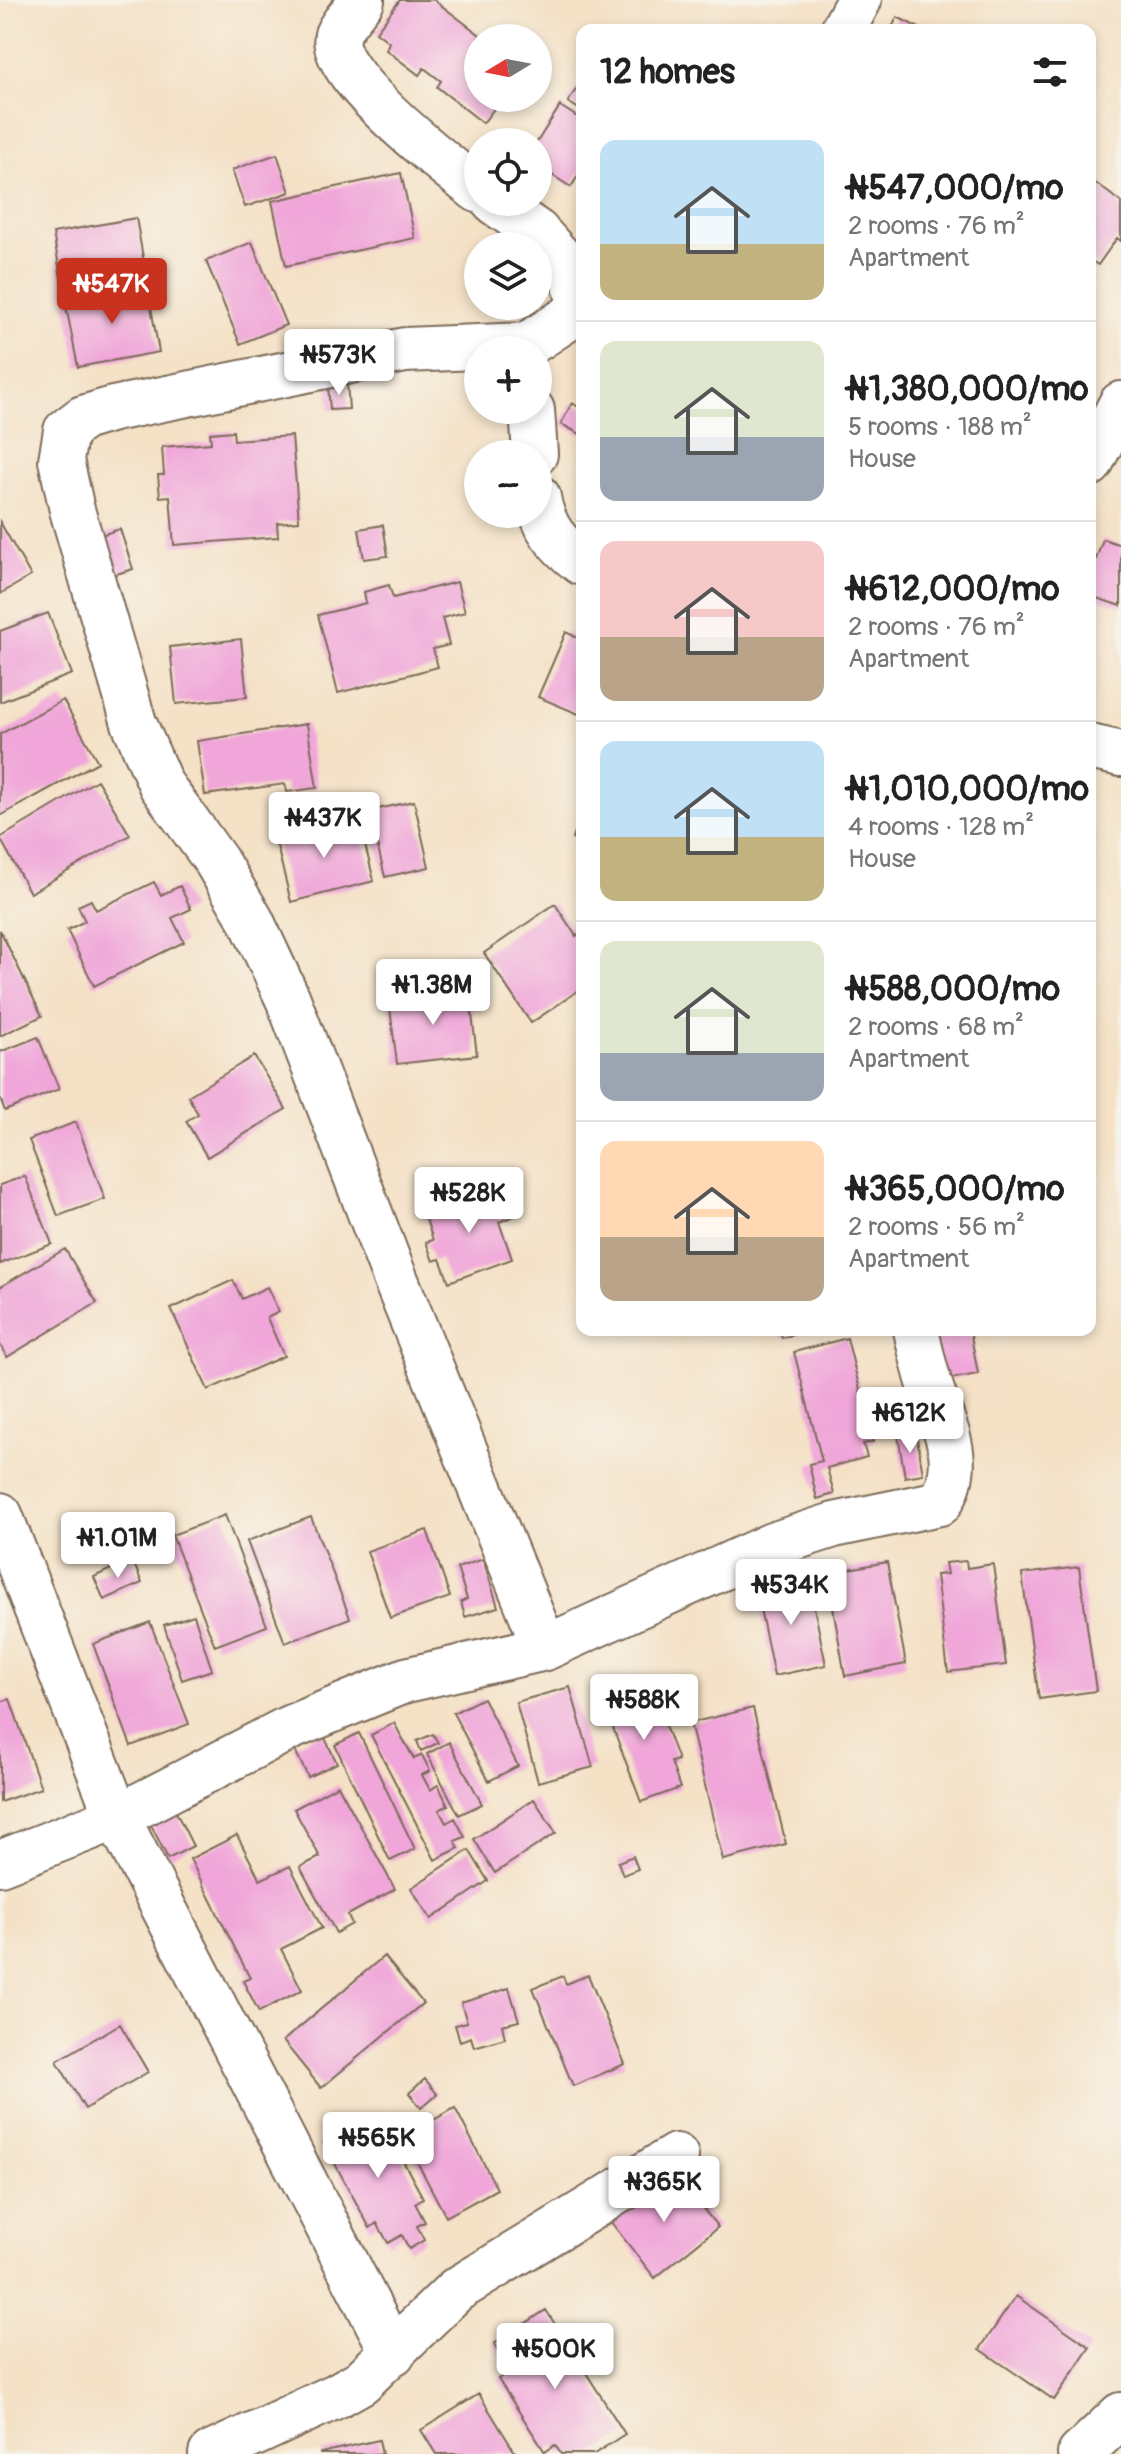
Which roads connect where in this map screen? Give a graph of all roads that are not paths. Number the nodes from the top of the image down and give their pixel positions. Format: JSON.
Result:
{"nodes":[{"id":1,"x":362,"y":0,"type":"edge"},
{"id":2,"x":859,"y":0,"type":"edge"},
{"id":3,"x":846,"y":24,"type":"edge"},
{"id":4,"x":464,"y":179,"type":"edge"},
{"id":5,"x":514,"y":216,"type":"edge"},
{"id":6,"x":576,"y":289,"type":"edge"},
{"id":7,"x":576,"y":313,"type":"edge"},
{"id":8,"x":543,"y":336,"type":"edge"},
{"id":9,"x":464,"y":349,"type":"edge"},
{"id":10,"x":1121,"y":404,"type":"edge"},
{"id":11,"x":1096,"y":452,"type":"edge"},
{"id":12,"x":548,"y":528,"type":"edge"},
{"id":13,"x":576,"y":558,"type":"edge"},
{"id":14,"x":1096,"y":748,"type":"edge"},
{"id":15,"x":1121,"y":754,"type":"edge"},
{"id":16,"x":917,"y":1336,"type":"edge"},
{"id":17,"x":0,"y":1515,"type":"edge"},
{"id":18,"x":545,"y":1648,"type":"junction"},
{"id":19,"x":117,"y":1817,"type":"junction"},
{"id":20,"x":0,"y":1863,"type":"edge"},
{"id":21,"x":676,"y":2156,"type":"dead end"},
{"id":22,"x":393,"y":2353,"type":"junction"},
{"id":23,"x":1121,"y":2415,"type":"edge"},
{"id":24,"x":211,"y":2454,"type":"edge"},
{"id":25,"x":1080,"y":2454,"type":"edge"}],
"edges":[{"from":1,"to":4,"type":"street"},
{"from":2,"to":3,"type":"street"},
{"from":5,"to":6,"type":"street"},
{"from":7,"to":8,"type":"street"},
{"from":9,"to":18,"type":"street"},
{"from":10,"to":11,"type":"street"},
{"from":12,"to":13,"type":"street"},
{"from":14,"to":15,"type":"street"},
{"from":16,"to":18,"type":"street"},
{"from":17,"to":19,"type":"street"},
{"from":18,"to":19,"type":"street"},
{"from":19,"to":20,"type":"street"},
{"from":19,"to":22,"type":"street"},
{"from":21,"to":22,"type":"street"},
{"from":22,"to":24,"type":"street"},
{"from":23,"to":25,"type":"street"}]}
